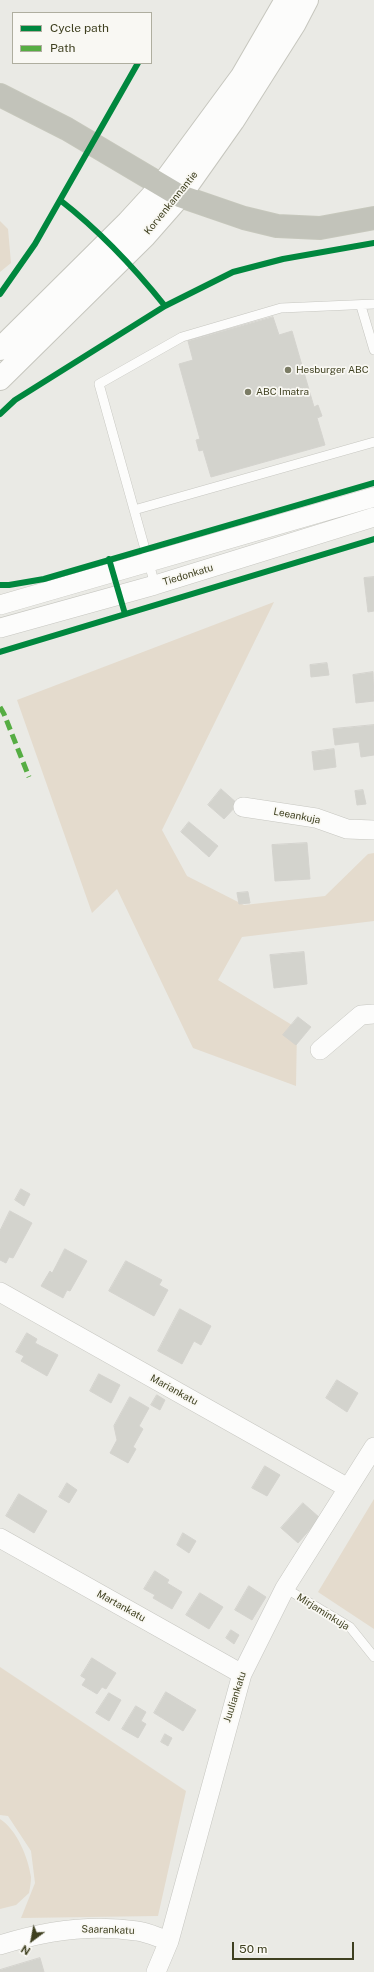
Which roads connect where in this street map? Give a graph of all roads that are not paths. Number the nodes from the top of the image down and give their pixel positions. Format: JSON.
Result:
{"nodes":[{"id":1,"x":286,"y":0,"type":"edge"},
{"id":2,"x":307,"y":0,"type":"edge"},
{"id":3,"x":261,"y":61,"type":"junction"},
{"id":4,"x":0,"y":95,"type":"edge"},
{"id":5,"x":161,"y":186,"type":"junction"},
{"id":6,"x":180,"y":196,"type":"junction"},
{"id":7,"x":374,"y":218,"type":"edge"},
{"id":8,"x":374,"y":304,"type":"edge"},
{"id":9,"x":361,"y":306,"type":"junction"},
{"id":10,"x":0,"y":349,"type":"edge"},
{"id":11,"x":374,"y":350,"type":"edge"},
{"id":12,"x":0,"y":379,"type":"edge"},
{"id":13,"x":374,"y":442,"type":"edge"},
{"id":14,"x":374,"y":497,"type":"edge"},
{"id":15,"x":134,"y":510,"type":"junction"},
{"id":16,"x":374,"y":518,"type":"edge"},
{"id":17,"x":149,"y":563,"type":"junction"},
{"id":18,"x":155,"y":585,"type":"junction"},
{"id":19,"x":0,"y":599,"type":"edge"},
{"id":20,"x":24,"y":599,"type":"junction"},
{"id":21,"x":0,"y":605,"type":"edge"},
{"id":22,"x":0,"y":628,"type":"edge"},
{"id":23,"x":243,"y":807,"type":"dead end"},
{"id":24,"x":374,"y":830,"type":"edge"},
{"id":25,"x":374,"y":1014,"type":"edge"},
{"id":26,"x":320,"y":1050,"type":"dead end"},
{"id":27,"x":0,"y":1292,"type":"edge"},
{"id":28,"x":374,"y":1447,"type":"edge"},
{"id":29,"x":348,"y":1488,"type":"junction"},
{"id":30,"x":0,"y":1538,"type":"edge"},
{"id":31,"x":285,"y":1588,"type":"junction"},
{"id":32,"x":374,"y":1657,"type":"edge"},
{"id":33,"x":242,"y":1674,"type":"junction"},
{"id":34,"x":169,"y":1942,"type":"junction"},
{"id":35,"x":0,"y":1945,"type":"edge"},
{"id":36,"x":156,"y":1972,"type":"edge"}],
"edges":[{"from":1,"to":3,"type":"main road","name":"Korvenkannantie"},
{"from":2,"to":3,"type":"main road","name":"Korvenkannantie"},
{"from":3,"to":5,"type":"main road","name":"Korvenkannantie"},
{"from":3,"to":6,"type":"main road","name":"Korvenkannantie"},
{"from":4,"to":5,"type":"highway"},
{"from":5,"to":6,"type":"highway"},
{"from":5,"to":10,"type":"main road","name":"Korvenkannantie"},
{"from":6,"to":7,"type":"highway"},
{"from":6,"to":12,"type":"main road","name":"Korvenkannantie"},
{"from":8,"to":9,"type":"lane"},
{"from":9,"to":11,"type":"lane"},
{"from":9,"to":15,"type":"lane"},
{"from":13,"to":15,"type":"lane"},
{"from":14,"to":17,"type":"street"},
{"from":15,"to":17,"type":"lane"},
{"from":16,"to":18,"type":"street","name":"Tiedonkatu"},
{"from":17,"to":18,"type":"lane"},
{"from":17,"to":20,"type":"street"},
{"from":18,"to":22,"type":"street","name":"Tiedonkatu"},
{"from":19,"to":20,"type":"street"},
{"from":20,"to":21,"type":"street"},
{"from":23,"to":24,"type":"street","name":"Leeankuja"},
{"from":25,"to":26,"type":"street"},
{"from":27,"to":29,"type":"street","name":"Mariankatu"},
{"from":28,"to":29,"type":"street","name":"Juuliankatu"},
{"from":29,"to":31,"type":"street","name":"Juuliankatu"},
{"from":30,"to":33,"type":"street","name":"Martankatu"},
{"from":31,"to":32,"type":"lane","name":"Mirjaminkuja"},
{"from":31,"to":33,"type":"street","name":"Juuliankatu"},
{"from":33,"to":34,"type":"street","name":"Juuliankatu"},
{"from":34,"to":35,"type":"street","name":"Saarankatu"},
{"from":34,"to":36,"type":"street","name":"Juuliankatu"}]}
